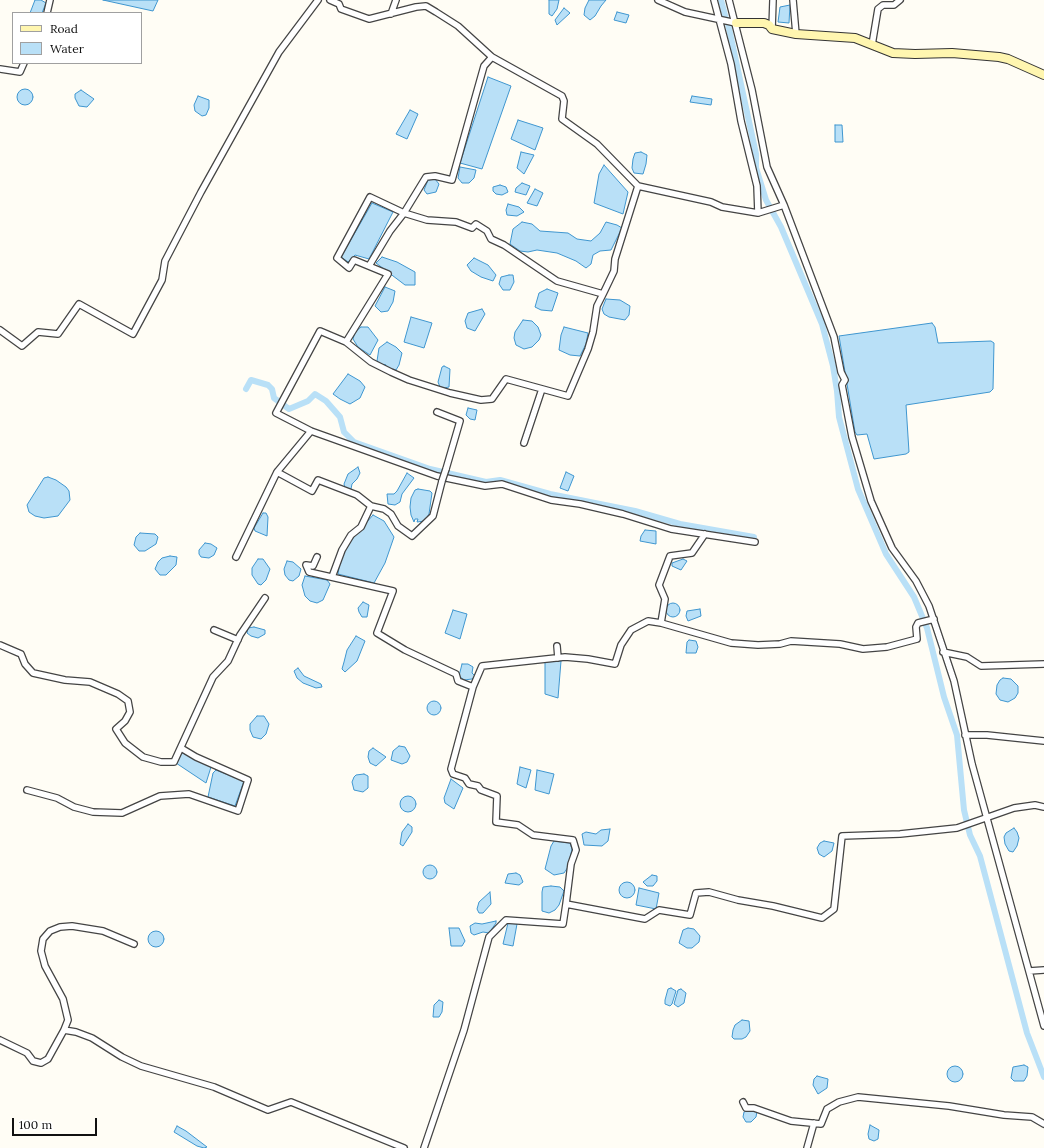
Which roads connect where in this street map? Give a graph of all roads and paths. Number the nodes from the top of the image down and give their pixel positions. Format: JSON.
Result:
{"nodes":[{"id":1,"x":50,"y":0,"type":"edge"},
{"id":2,"x":318,"y":0,"type":"edge"},
{"id":3,"x":330,"y":0,"type":"edge"},
{"id":4,"x":396,"y":0,"type":"edge"},
{"id":5,"x":658,"y":0,"type":"edge"},
{"id":6,"x":714,"y":0,"type":"edge"},
{"id":7,"x":729,"y":0,"type":"edge"},
{"id":8,"x":773,"y":0,"type":"edge"},
{"id":9,"x":793,"y":0,"type":"edge"},
{"id":10,"x":900,"y":0,"type":"edge"},
{"id":11,"x":47,"y":12,"type":"edge"},
{"id":12,"x":391,"y":14,"type":"junction"},
{"id":13,"x":720,"y":20,"type":"junction"},
{"id":14,"x":736,"y":23,"type":"junction"},
{"id":15,"x":772,"y":29,"type":"junction"},
{"id":16,"x":796,"y":34,"type":"junction"},
{"id":17,"x":872,"y":45,"type":"junction"},
{"id":18,"x":492,"y":57,"type":"junction"},
{"id":19,"x":24,"y":64,"type":"edge"},
{"id":20,"x":0,"y":69,"type":"edge"},
{"id":21,"x":1044,"y":75,"type":"edge"},
{"id":22,"x":638,"y":186,"type":"junction"},
{"id":23,"x":784,"y":205,"type":"junction"},
{"id":24,"x":404,"y":213,"type":"junction"},
{"id":25,"x":758,"y":213,"type":"junction"},
{"id":26,"x":369,"y":266,"type":"junction"},
{"id":27,"x":603,"y":294,"type":"junction"},
{"id":28,"x":0,"y":330,"type":"edge"},
{"id":29,"x":346,"y":342,"type":"junction"},
{"id":30,"x":542,"y":389,"type":"junction"},
{"id":31,"x":437,"y":412,"type":"dead end"},
{"id":32,"x":311,"y":431,"type":"junction"},
{"id":33,"x":524,"y":443,"type":"dead end"},
{"id":34,"x":276,"y":472,"type":"junction"},
{"id":35,"x":371,"y":506,"type":"junction"},
{"id":36,"x":704,"y":534,"type":"junction"},
{"id":37,"x":755,"y":542,"type":"dead end"},
{"id":38,"x":236,"y":557,"type":"dead end"},
{"id":39,"x":317,"y":557,"type":"dead end"},
{"id":40,"x":332,"y":577,"type":"junction"},
{"id":41,"x":265,"y":598,"type":"dead end"},
{"id":42,"x":933,"y":620,"type":"junction"},
{"id":43,"x":661,"y":623,"type":"junction"},
{"id":44,"x":214,"y":630,"type":"dead end"},
{"id":45,"x":238,"y":640,"type":"junction"},
{"id":46,"x":0,"y":645,"type":"edge"},
{"id":47,"x":557,"y":646,"type":"dead end"},
{"id":48,"x":943,"y":652,"type":"junction"},
{"id":49,"x":558,"y":658,"type":"junction"},
{"id":50,"x":1044,"y":664,"type":"edge"},
{"id":51,"x":473,"y":688,"type":"junction"},
{"id":52,"x":965,"y":735,"type":"junction"},
{"id":53,"x":1044,"y":741,"type":"edge"},
{"id":54,"x":181,"y":748,"type":"junction"},
{"id":55,"x":27,"y":790,"type":"dead end"},
{"id":56,"x":1044,"y":807,"type":"edge"},
{"id":57,"x":986,"y":818,"type":"junction"},
{"id":58,"x":566,"y":904,"type":"junction"},
{"id":59,"x":134,"y":944,"type":"dead end"},
{"id":60,"x":1044,"y":970,"type":"edge"},
{"id":61,"x":1029,"y":971,"type":"junction"},
{"id":62,"x":1044,"y":1026,"type":"edge"},
{"id":63,"x":64,"y":1030,"type":"junction"},
{"id":64,"x":0,"y":1040,"type":"edge"},
{"id":65,"x":743,"y":1102,"type":"dead end"},
{"id":66,"x":814,"y":1123,"type":"junction"},
{"id":67,"x":1044,"y":1124,"type":"edge"},
{"id":68,"x":404,"y":1148,"type":"edge"},
{"id":69,"x":424,"y":1148,"type":"edge"},
{"id":70,"x":807,"y":1148,"type":"edge"}],
"edges":[{"from":1,"to":11,"type":"street"},
{"from":2,"to":28,"type":"street"},
{"from":3,"to":12,"type":"street"},
{"from":4,"to":12,"type":"street"},
{"from":5,"to":13,"type":"street"},
{"from":6,"to":13,"type":"street"},
{"from":7,"to":14,"type":"street"},
{"from":8,"to":15,"type":"street"},
{"from":9,"to":16,"type":"street"},
{"from":10,"to":17,"type":"street"},
{"from":12,"to":18,"type":"street"},
{"from":13,"to":14,"type":"street"},
{"from":13,"to":25,"type":"street"},
{"from":14,"to":15,"type":"street"},
{"from":14,"to":23,"type":"street"},
{"from":15,"to":16,"type":"street"},
{"from":16,"to":17,"type":"street"},
{"from":17,"to":21,"type":"street"},
{"from":18,"to":22,"type":"street"},
{"from":18,"to":24,"type":"street"},
{"from":19,"to":20,"type":"street"},
{"from":22,"to":25,"type":"street"},
{"from":22,"to":27,"type":"street"},
{"from":23,"to":25,"type":"street"},
{"from":23,"to":42,"type":"street"},
{"from":24,"to":26,"type":"street"},
{"from":24,"to":26,"type":"street"},
{"from":24,"to":27,"type":"street"},
{"from":26,"to":29,"type":"street"},
{"from":27,"to":30,"type":"street"},
{"from":29,"to":30,"type":"street"},
{"from":29,"to":32,"type":"street"},
{"from":30,"to":33,"type":"street"},
{"from":31,"to":35,"type":"street","bridge":true},
{"from":32,"to":34,"type":"street"},
{"from":32,"to":36,"type":"street"},
{"from":34,"to":35,"type":"street"},
{"from":34,"to":38,"type":"street"},
{"from":35,"to":40,"type":"street"},
{"from":36,"to":37,"type":"street"},
{"from":36,"to":43,"type":"street"},
{"from":39,"to":40,"type":"street"},
{"from":40,"to":51,"type":"street"},
{"from":41,"to":45,"type":"street"},
{"from":42,"to":43,"type":"street"},
{"from":42,"to":48,"type":"street"},
{"from":43,"to":49,"type":"street"},
{"from":44,"to":45,"type":"street"},
{"from":45,"to":54,"type":"street"},
{"from":46,"to":54,"type":"street"},
{"from":47,"to":49,"type":"street"},
{"from":48,"to":50,"type":"street"},
{"from":48,"to":52,"type":"street"},
{"from":49,"to":51,"type":"street"},
{"from":51,"to":58,"type":"street"},
{"from":52,"to":53,"type":"street"},
{"from":52,"to":57,"type":"street"},
{"from":54,"to":55,"type":"street"},
{"from":56,"to":57,"type":"street"},
{"from":57,"to":58,"type":"street"},
{"from":57,"to":61,"type":"street"},
{"from":58,"to":69,"type":"street"},
{"from":59,"to":63,"type":"street"},
{"from":60,"to":61,"type":"street"},
{"from":61,"to":62,"type":"street"},
{"from":63,"to":64,"type":"street"},
{"from":63,"to":68,"type":"street"},
{"from":65,"to":66,"type":"street"},
{"from":66,"to":67,"type":"street"},
{"from":66,"to":70,"type":"street"}]}
